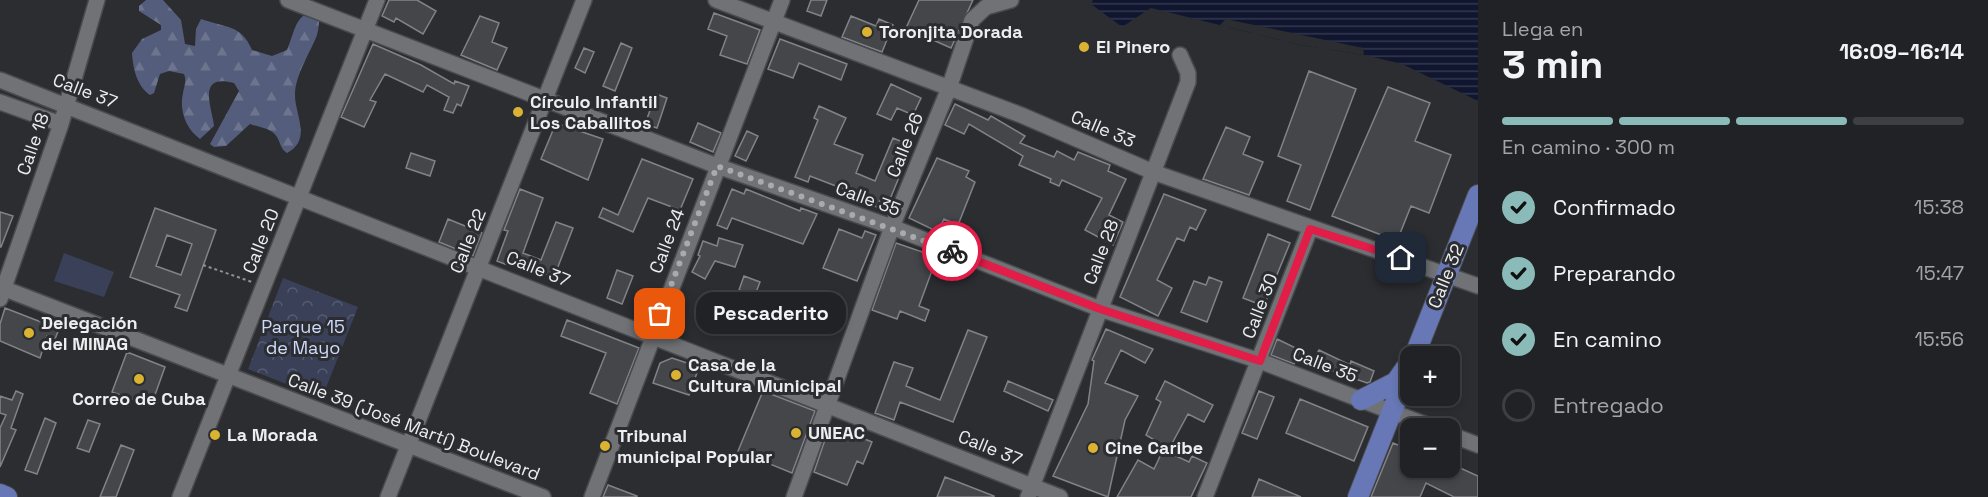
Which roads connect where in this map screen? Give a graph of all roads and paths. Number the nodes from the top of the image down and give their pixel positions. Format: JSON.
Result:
{"nodes":[{"id":1,"x":97,"y":0,"type":"edge"},
{"id":2,"x":288,"y":0,"type":"edge"},
{"id":3,"x":377,"y":0,"type":"edge"},
{"id":4,"x":584,"y":0,"type":"edge"},
{"id":5,"x":716,"y":0,"type":"edge"},
{"id":6,"x":782,"y":0,"type":"edge"},
{"id":7,"x":1011,"y":0,"type":"edge"},
{"id":8,"x":982,"y":3,"type":"edge"},
{"id":9,"x":772,"y":22,"type":"junction"},
{"id":10,"x":365,"y":32,"type":"junction"},
{"id":11,"x":1179,"y":55,"type":"dead end"},
{"id":12,"x":0,"y":80,"type":"edge"},
{"id":13,"x":949,"y":88,"type":"junction"},
{"id":14,"x":546,"y":100,"type":"junction"},
{"id":15,"x":0,"y":102,"type":"edge"},
{"id":16,"x":67,"y":105,"type":"junction"},
{"id":17,"x":61,"y":124,"type":"junction"},
{"id":18,"x":717,"y":166,"type":"junction"},
{"id":19,"x":1153,"y":172,"type":"junction"},
{"id":20,"x":1478,"y":195,"type":"edge"},
{"id":21,"x":300,"y":196,"type":"junction"},
{"id":22,"x":892,"y":227,"type":"junction"},
{"id":23,"x":1310,"y":229,"type":"junction"},
{"id":24,"x":203,"y":265,"type":"dead end"},
{"id":25,"x":478,"y":267,"type":"junction"},
{"id":26,"x":1447,"y":273,"type":"junction"},
{"id":27,"x":1478,"y":286,"type":"edge"},
{"id":28,"x":264,"y":287,"type":"junction"},
{"id":29,"x":1,"y":292,"type":"edge"},
{"id":30,"x":1100,"y":309,"type":"junction"},
{"id":31,"x":652,"y":336,"type":"junction"},
{"id":32,"x":1417,"y":346,"type":"edge"},
{"id":33,"x":1260,"y":361,"type":"junction"},
{"id":34,"x":229,"y":376,"type":"junction"},
{"id":35,"x":1400,"y":376,"type":"edge"},
{"id":36,"x":1400,"y":391,"type":"edge"},
{"id":37,"x":1361,"y":400,"type":"junction"},
{"id":38,"x":828,"y":405,"type":"junction"},
{"id":39,"x":1392,"y":412,"type":"junction"},
{"id":40,"x":1408,"y":418,"type":"edge"},
{"id":41,"x":1460,"y":438,"type":"edge"},
{"id":42,"x":409,"y":445,"type":"junction"},
{"id":43,"x":1478,"y":445,"type":"edge"},
{"id":44,"x":1030,"y":491,"type":"edge"},
{"id":45,"x":0,"y":494,"type":"edge"},
{"id":46,"x":7,"y":497,"type":"edge"},
{"id":47,"x":180,"y":497,"type":"edge"},
{"id":48,"x":388,"y":497,"type":"edge"},
{"id":49,"x":543,"y":497,"type":"edge"},
{"id":50,"x":592,"y":497,"type":"edge"},
{"id":51,"x":794,"y":497,"type":"edge"},
{"id":52,"x":1060,"y":497,"type":"edge"},
{"id":53,"x":1205,"y":497,"type":"edge"},
{"id":54,"x":1358,"y":497,"type":"edge"}],
"edges":[{"from":1,"to":16,"type":"street","name":"Calle 18"},
{"from":2,"to":10,"type":"street","name":"Calle 35"},
{"from":3,"to":10,"type":"street","name":"Calle 20"},
{"from":4,"to":14,"type":"street","name":"Calle 22"},
{"from":5,"to":9,"type":"street","name":"Calle 33"},
{"from":6,"to":9,"type":"street","name":"Calle 24"},
{"from":7,"to":8,"type":"street","name":"Calle 26"},
{"from":8,"to":13,"type":"street","name":"Calle 26"},
{"from":9,"to":13,"type":"street","name":"Calle 33"},
{"from":9,"to":18,"type":"street","name":"Calle 24"},
{"from":10,"to":14,"type":"street","name":"Calle 35"},
{"from":10,"to":21,"type":"street","name":"Calle 20"},
{"from":11,"to":19,"type":"street","name":"Calle 28"},
{"from":12,"to":16,"type":"street","name":"Calle 37"},
{"from":13,"to":19,"type":"street","name":"Calle 33"},
{"from":13,"to":22,"type":"street","name":"Calle 26"},
{"from":14,"to":18,"type":"street","name":"Calle 35"},
{"from":14,"to":25,"type":"street","name":"Calle 22"},
{"from":15,"to":17,"type":"street"},
{"from":16,"to":17,"type":"street","name":"Calle 18"},
{"from":16,"to":21,"type":"street","name":"Calle 37"},
{"from":17,"to":29,"type":"street","name":"Calle 18"},
{"from":18,"to":22,"type":"street","name":"Calle 35"},
{"from":18,"to":31,"type":"street","name":"Calle 24"},
{"from":19,"to":23,"type":"street","name":"Calle 33"},
{"from":19,"to":30,"type":"street","name":"Calle 28"},
{"from":20,"to":26,"type":"main road","name":"Calle 32"},
{"from":21,"to":25,"type":"street","name":"Calle 37"},
{"from":21,"to":28,"type":"street","name":"Calle 20"},
{"from":22,"to":30,"type":"street","name":"Calle 35"},
{"from":22,"to":38,"type":"street","name":"Calle 26"},
{"from":23,"to":26,"type":"street","name":"Calle 33"},
{"from":23,"to":33,"type":"street","name":"Calle 30"},
{"from":24,"to":28,"type":"path"},
{"from":25,"to":31,"type":"street","name":"Calle 37"},
{"from":25,"to":42,"type":"street","name":"Calle 22"},
{"from":26,"to":27,"type":"street","name":"Calle 33"},
{"from":26,"to":32,"type":"main road","name":"Calle 32"},
{"from":28,"to":34,"type":"street","name":"Calle 20"},
{"from":29,"to":34,"type":"street","name":"Calle 39 (José Martí) Boulevard"},
{"from":30,"to":33,"type":"street","name":"Calle 35"},
{"from":30,"to":44,"type":"street","name":"Calle 28"},
{"from":31,"to":38,"type":"street","name":"Calle 37"},
{"from":31,"to":50,"type":"street","name":"Calle 24"},
{"from":33,"to":37,"type":"street","name":"Calle 35"},
{"from":33,"to":53,"type":"street","name":"Calle 30"},
{"from":34,"to":42,"type":"street","name":"Calle 39 (José Martí) Boulevard"},
{"from":34,"to":47,"type":"street","name":"Calle 20"},
{"from":35,"to":37,"type":"main road"},
{"from":36,"to":39,"type":"main road","name":"Calle 32"},
{"from":37,"to":39,"type":"street","name":"Calle 35"},
{"from":38,"to":44,"type":"street","name":"Calle 37"},
{"from":38,"to":51,"type":"street","name":"Calle 26"},
{"from":39,"to":40,"type":"street","name":"Calle 35"},
{"from":39,"to":54,"type":"main road","name":"Calle 32"},
{"from":41,"to":43,"type":"street"},
{"from":42,"to":48,"type":"street","name":"Calle 22"},
{"from":42,"to":49,"type":"street","name":"Calle 39 (José Martí) Boulevard"},
{"from":44,"to":52,"type":"street","name":"Calle 37"},
{"from":45,"to":46,"type":"main road"}]}
